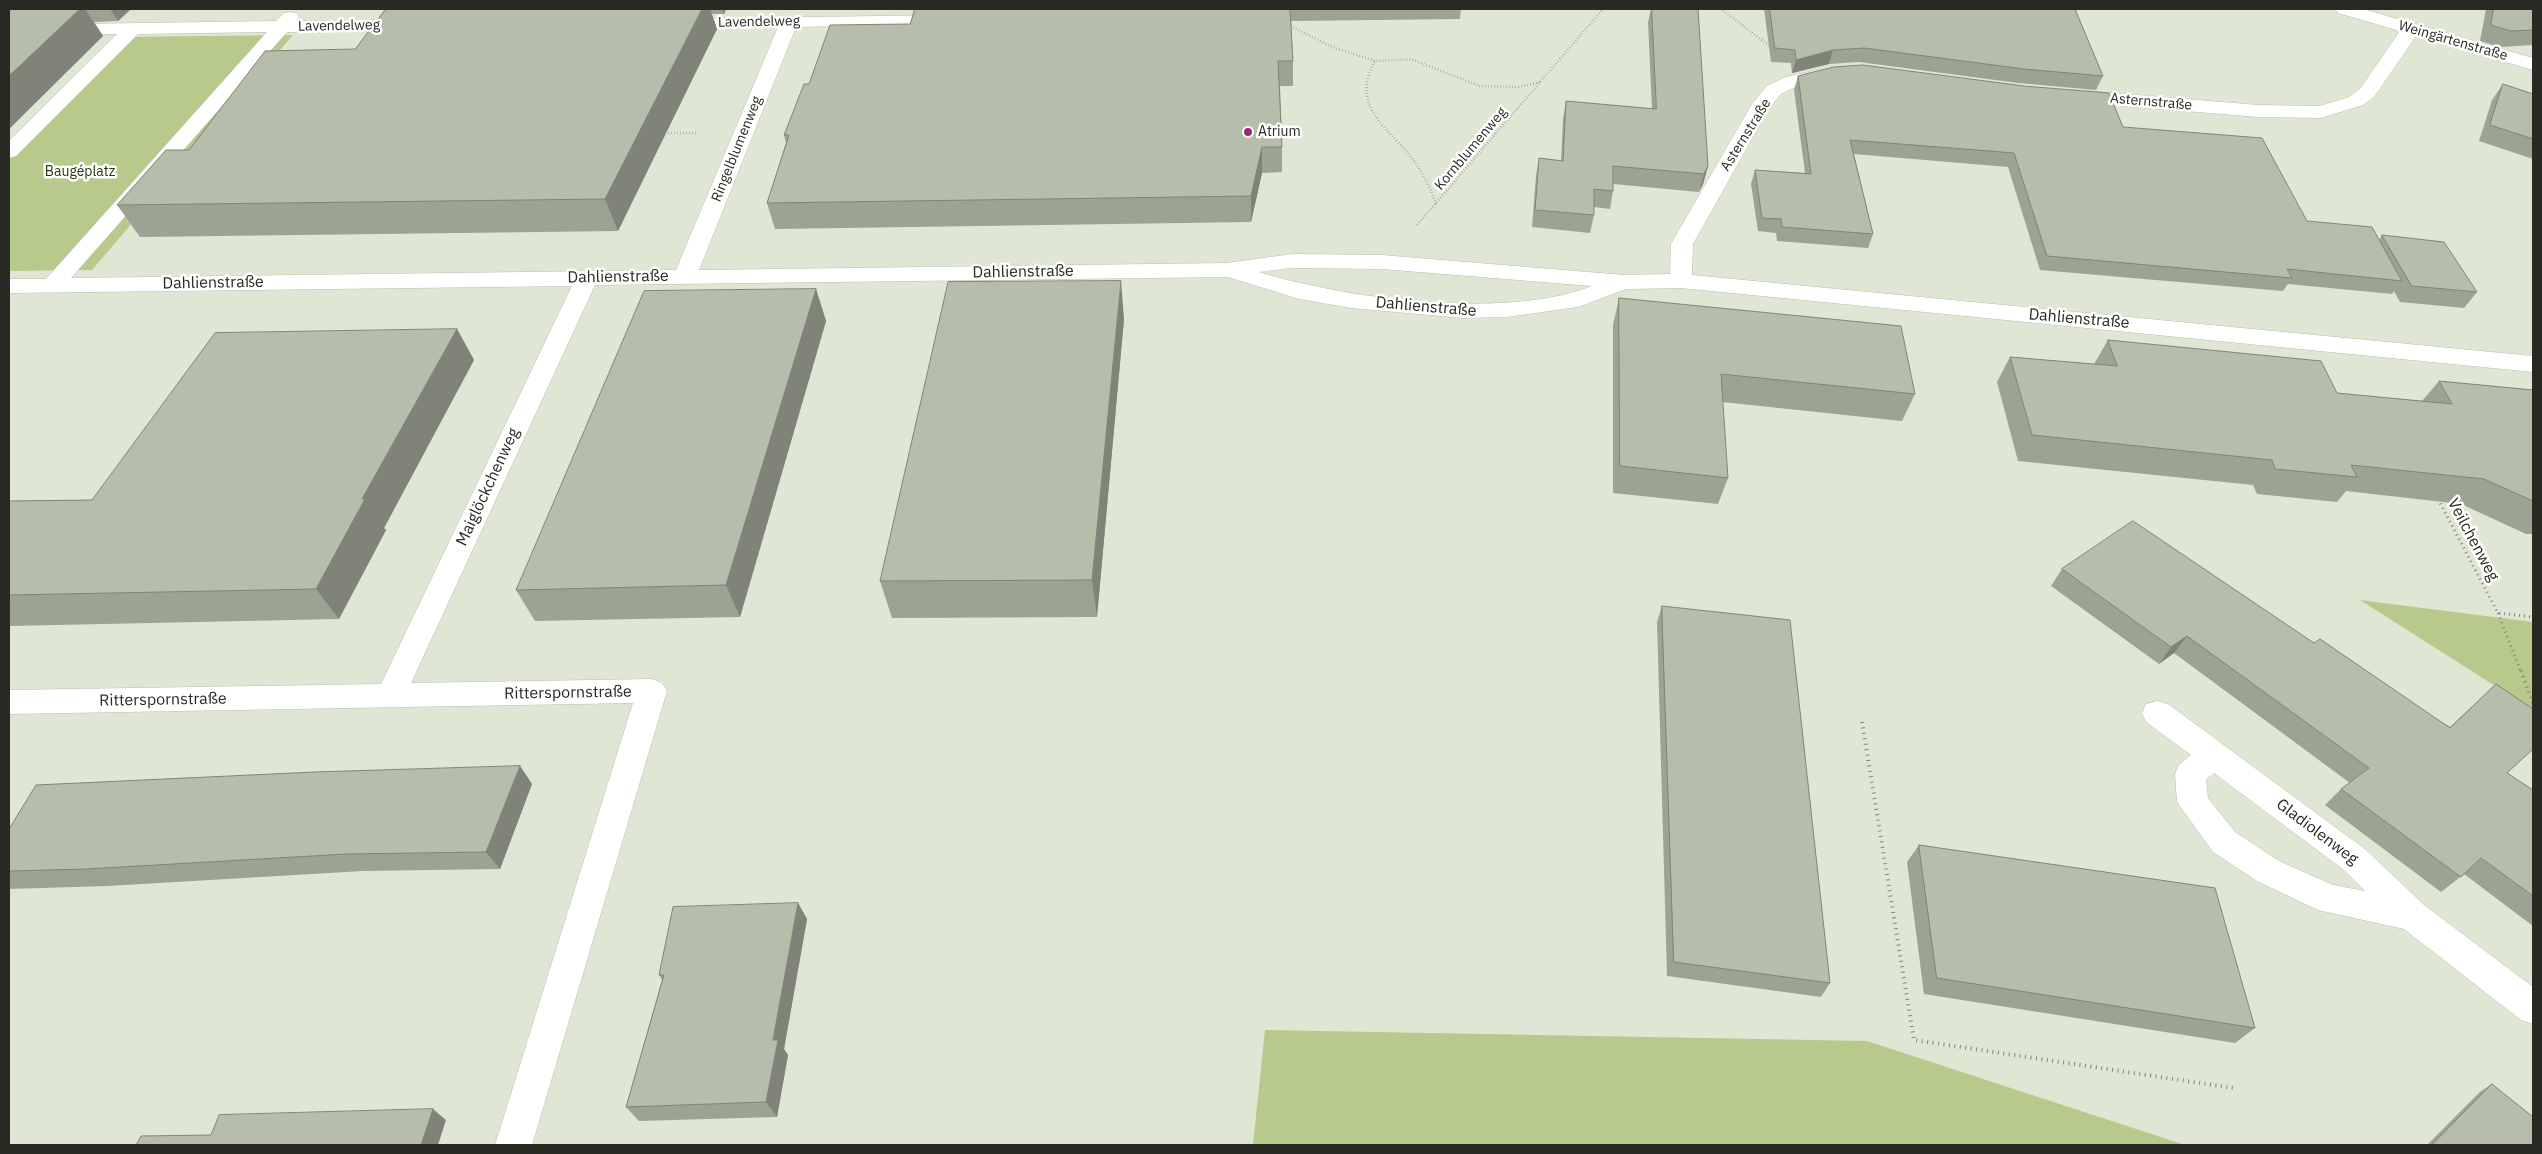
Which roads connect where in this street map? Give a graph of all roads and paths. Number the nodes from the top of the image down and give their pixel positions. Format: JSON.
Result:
{"nodes":[{"id":1,"x":298,"y":9,"type":"edge"},
{"id":2,"x":1603,"y":9,"type":"edge"},
{"id":3,"x":1721,"y":9,"type":"edge"},
{"id":4,"x":2344,"y":9,"type":"edge"},
{"id":5,"x":860,"y":15,"type":"edge"},
{"id":6,"x":966,"y":20,"type":"edge"},
{"id":7,"x":788,"y":22,"type":"junction"},
{"id":8,"x":662,"y":23,"type":"edge"},
{"id":9,"x":1284,"y":24,"type":"edge"},
{"id":10,"x":429,"y":25,"type":"edge"},
{"id":11,"x":282,"y":27,"type":"junction"},
{"id":12,"x":133,"y":29,"type":"junction"},
{"id":13,"x":2411,"y":29,"type":"junction"},
{"id":14,"x":9,"y":30,"type":"edge"},
{"id":15,"x":1374,"y":61,"type":"junction"},
{"id":16,"x":2533,"y":64,"type":"edge"},
{"id":17,"x":1852,"y":71,"type":"edge"},
{"id":18,"x":1809,"y":76,"type":"junction"},
{"id":19,"x":1541,"y":81,"type":"junction"},
{"id":20,"x":2056,"y":94,"type":"edge"},
{"id":21,"x":744,"y":132,"type":"junction"},
{"id":22,"x":655,"y":133,"type":"edge"},
{"id":23,"x":9,"y":152,"type":"edge"},
{"id":24,"x":1437,"y":204,"type":"junction"},
{"id":25,"x":1382,"y":262,"type":"junction"},
{"id":26,"x":1227,"y":270,"type":"junction"},
{"id":27,"x":685,"y":276,"type":"junction"},
{"id":28,"x":587,"y":278,"type":"junction"},
{"id":29,"x":1681,"y":281,"type":"junction"},
{"id":30,"x":1624,"y":282,"type":"junction"},
{"id":31,"x":53,"y":285,"type":"junction"},
{"id":32,"x":9,"y":286,"type":"edge"},
{"id":33,"x":2533,"y":364,"type":"edge"},
{"id":34,"x":2434,"y":492,"type":"edge"},
{"id":35,"x":2498,"y":613,"type":"junction"},
{"id":36,"x":2533,"y":617,"type":"edge"},
{"id":37,"x":390,"y":696,"type":"junction"},
{"id":38,"x":9,"y":702,"type":"edge"},
{"id":39,"x":2533,"y":703,"type":"edge"},
{"id":40,"x":2157,"y":713,"type":"dead end"},
{"id":41,"x":1862,"y":722,"type":"dead end"},
{"id":42,"x":2214,"y":755,"type":"junction"},
{"id":43,"x":2412,"y":916,"type":"junction"},
{"id":44,"x":2533,"y":1008,"type":"edge"},
{"id":45,"x":2233,"y":1088,"type":"dead end"},
{"id":46,"x":513,"y":1145,"type":"edge"}],
"edges":[{"from":1,"to":11,"type":"street"},
{"from":2,"to":19,"type":"path","name":"Kornblumenweg"},
{"from":3,"to":18,"type":"path"},
{"from":4,"to":13,"type":"street","name":"Weingärtenstraße"},
{"from":5,"to":6,"type":"street","name":"Lavendelweg"},
{"from":5,"to":7,"type":"street","name":"Lavendelweg"},
{"from":7,"to":8,"type":"street","name":"Lavendelweg"},
{"from":7,"to":21,"type":"street","name":"Ringelblumenweg"},
{"from":9,"to":15,"type":"path"},
{"from":10,"to":11,"type":"street","name":"Lavendelweg"},
{"from":11,"to":12,"type":"street","name":"Lavendelweg"},
{"from":11,"to":31,"type":"street"},
{"from":12,"to":14,"type":"street","name":"Lavendelweg"},
{"from":12,"to":23,"type":"street"},
{"from":13,"to":16,"type":"street","name":"Weingärtenstraße"},
{"from":13,"to":20,"type":"street","name":"Asternstraße"},
{"from":15,"to":19,"type":"path"},
{"from":15,"to":24,"type":"path"},
{"from":17,"to":18,"type":"street","name":"Asternstraße"},
{"from":18,"to":29,"type":"street","name":"Asternstraße"},
{"from":19,"to":24,"type":"path","name":"Kornblumenweg"},
{"from":21,"to":22,"type":"path"},
{"from":21,"to":27,"type":"street","name":"Ringelblumenweg"},
{"from":24,"to":25,"type":"path","name":"Kornblumenweg"},
{"from":25,"to":26,"type":"street","name":"Dahlienstraße"},
{"from":25,"to":30,"type":"street","name":"Dahlienstraße"},
{"from":26,"to":27,"type":"street","name":"Dahlienstraße"},
{"from":26,"to":30,"type":"street","name":"Dahlienstraße"},
{"from":27,"to":28,"type":"street","name":"Dahlienstraße"},
{"from":28,"to":31,"type":"street","name":"Dahlienstraße"},
{"from":28,"to":37,"type":"street","name":"Maiglöckchenweg"},
{"from":29,"to":30,"type":"street","name":"Dahlienstraße"},
{"from":29,"to":33,"type":"street","name":"Dahlienstraße"},
{"from":31,"to":32,"type":"street","name":"Dahlienstraße"},
{"from":34,"to":35,"type":"path","name":"Veilchenweg"},
{"from":35,"to":36,"type":"path"},
{"from":35,"to":39,"type":"path","name":"Veilchenweg"},
{"from":37,"to":38,"type":"street","name":"Ritterspornstraße"},
{"from":37,"to":46,"type":"street","name":"Ritterspornstraße"},
{"from":40,"to":42,"type":"street","name":"Gladiolenweg"},
{"from":41,"to":45,"type":"path"},
{"from":42,"to":43,"type":"street","name":"Gladiolenweg"},
{"from":42,"to":43,"type":"street","name":"Gladiolenweg"},
{"from":43,"to":44,"type":"street","name":"Gladiolenweg"}]}
